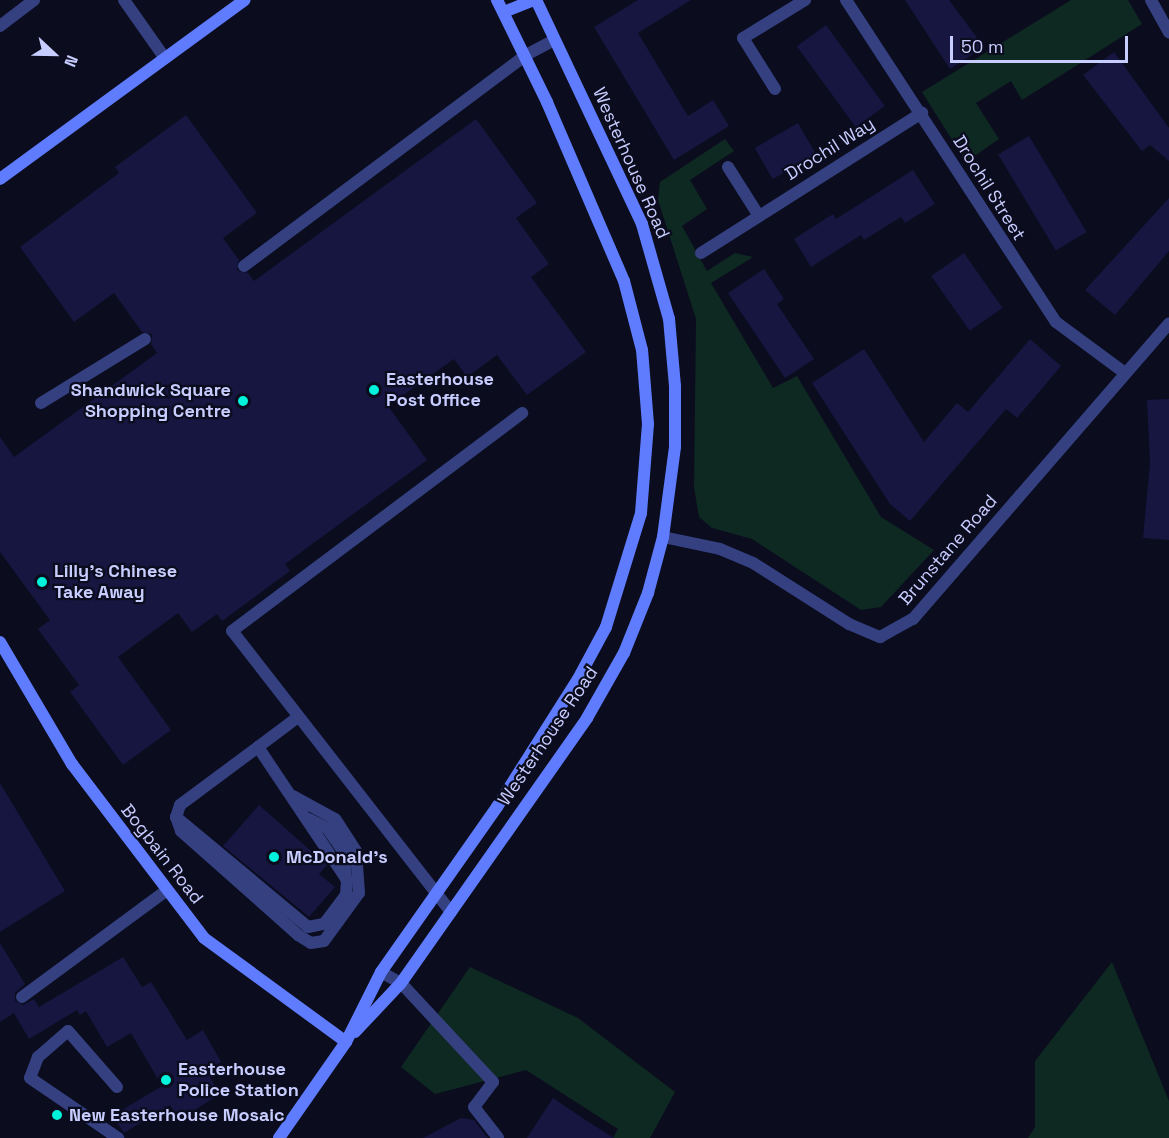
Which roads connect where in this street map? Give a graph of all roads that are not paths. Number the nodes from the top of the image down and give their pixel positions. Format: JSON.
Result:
{"nodes":[{"id":1,"x":34,"y":0,"type":"edge"},
{"id":2,"x":124,"y":0,"type":"edge"},
{"id":3,"x":246,"y":0,"type":"edge"},
{"id":4,"x":497,"y":0,"type":"edge"},
{"id":5,"x":535,"y":0,"type":"edge"},
{"id":6,"x":805,"y":0,"type":"edge"},
{"id":7,"x":846,"y":0,"type":"edge"},
{"id":8,"x":1151,"y":0,"type":"edge"},
{"id":9,"x":504,"y":12,"type":"junction"},
{"id":10,"x":0,"y":26,"type":"edge"},
{"id":11,"x":1169,"y":32,"type":"edge"},
{"id":12,"x":554,"y":40,"type":"junction"},
{"id":13,"x":526,"y":55,"type":"junction"},
{"id":14,"x":164,"y":57,"type":"junction"},
{"id":15,"x":775,"y":89,"type":"dead end"},
{"id":16,"x":922,"y":113,"type":"junction"},
{"id":17,"x":728,"y":167,"type":"dead end"},
{"id":18,"x":0,"y":179,"type":"edge"},
{"id":19,"x":759,"y":216,"type":"junction"},
{"id":20,"x":701,"y":253,"type":"dead end"},
{"id":21,"x":244,"y":266,"type":"dead end"},
{"id":22,"x":1169,"y":323,"type":"edge"},
{"id":23,"x":146,"y":339,"type":"dead end"},
{"id":24,"x":1125,"y":373,"type":"junction"},
{"id":25,"x":40,"y":403,"type":"dead end"},
{"id":26,"x":522,"y":413,"type":"dead end"},
{"id":27,"x":663,"y":537,"type":"junction"},
{"id":28,"x":0,"y":642,"type":"edge"},
{"id":29,"x":298,"y":717,"type":"junction"},
{"id":30,"x":258,"y":747,"type":"junction"},
{"id":31,"x":293,"y":796,"type":"junction"},
{"id":32,"x":176,"y":817,"type":"junction"},
{"id":33,"x":167,"y":890,"type":"junction"},
{"id":34,"x":437,"y":896,"type":"junction"},
{"id":35,"x":452,"y":912,"type":"junction"},
{"id":36,"x":381,"y":972,"type":"junction"},
{"id":37,"x":401,"y":983,"type":"junction"},
{"id":38,"x":22,"y":997,"type":"dead end"},
{"id":39,"x":346,"y":1042,"type":"junction"},
{"id":40,"x":117,"y":1087,"type":"dead end"},
{"id":41,"x":118,"y":1138,"type":"edge"},
{"id":42,"x":279,"y":1138,"type":"edge"},
{"id":43,"x":498,"y":1138,"type":"edge"}],
"edges":[{"from":1,"to":10,"type":"street"},
{"from":2,"to":14,"type":"street"},
{"from":3,"to":14,"type":"street"},
{"from":4,"to":9,"type":"street","name":"Westerhouse Road"},
{"from":5,"to":9,"type":"street"},
{"from":5,"to":12,"type":"street","name":"Westerhouse Road"},
{"from":6,"to":15,"type":"street"},
{"from":7,"to":16,"type":"street","name":"Drochil Street"},
{"from":8,"to":11,"type":"street"},
{"from":9,"to":13,"type":"street","name":"Westerhouse Road"},
{"from":12,"to":13,"type":"street"},
{"from":12,"to":27,"type":"street","name":"Westerhouse Road"},
{"from":13,"to":21,"type":"street"},
{"from":13,"to":34,"type":"street","name":"Westerhouse Road"},
{"from":14,"to":18,"type":"street"},
{"from":16,"to":19,"type":"street","name":"Drochil Way"},
{"from":16,"to":24,"type":"street","name":"Drochil Street"},
{"from":17,"to":19,"type":"street"},
{"from":19,"to":20,"type":"street","name":"Drochil Way"},
{"from":22,"to":24,"type":"street","name":"Brunstane Road"},
{"from":23,"to":25,"type":"street"},
{"from":24,"to":27,"type":"street","name":"Brunstane Road"},
{"from":26,"to":29,"type":"street"},
{"from":27,"to":35,"type":"street","name":"Westerhouse Road"},
{"from":28,"to":33,"type":"street","name":"Bogbain Road"},
{"from":29,"to":30,"type":"street"},
{"from":29,"to":34,"type":"street"},
{"from":30,"to":31,"type":"street"},
{"from":30,"to":32,"type":"street"},
{"from":31,"to":32,"type":"street"},
{"from":31,"to":32,"type":"street"},
{"from":33,"to":38,"type":"street"},
{"from":33,"to":39,"type":"street","name":"Bogbain Road"},
{"from":34,"to":35,"type":"street"},
{"from":34,"to":36,"type":"street","name":"Westerhouse Road"},
{"from":35,"to":37,"type":"street","name":"Westerhouse Road"},
{"from":36,"to":37,"type":"street"},
{"from":36,"to":39,"type":"street","name":"Westerhouse Road"},
{"from":37,"to":39,"type":"street","name":"Westerhouse Road"},
{"from":37,"to":43,"type":"street"},
{"from":39,"to":42,"type":"street","name":"Westerhouse Road"},
{"from":40,"to":41,"type":"street"}]}
